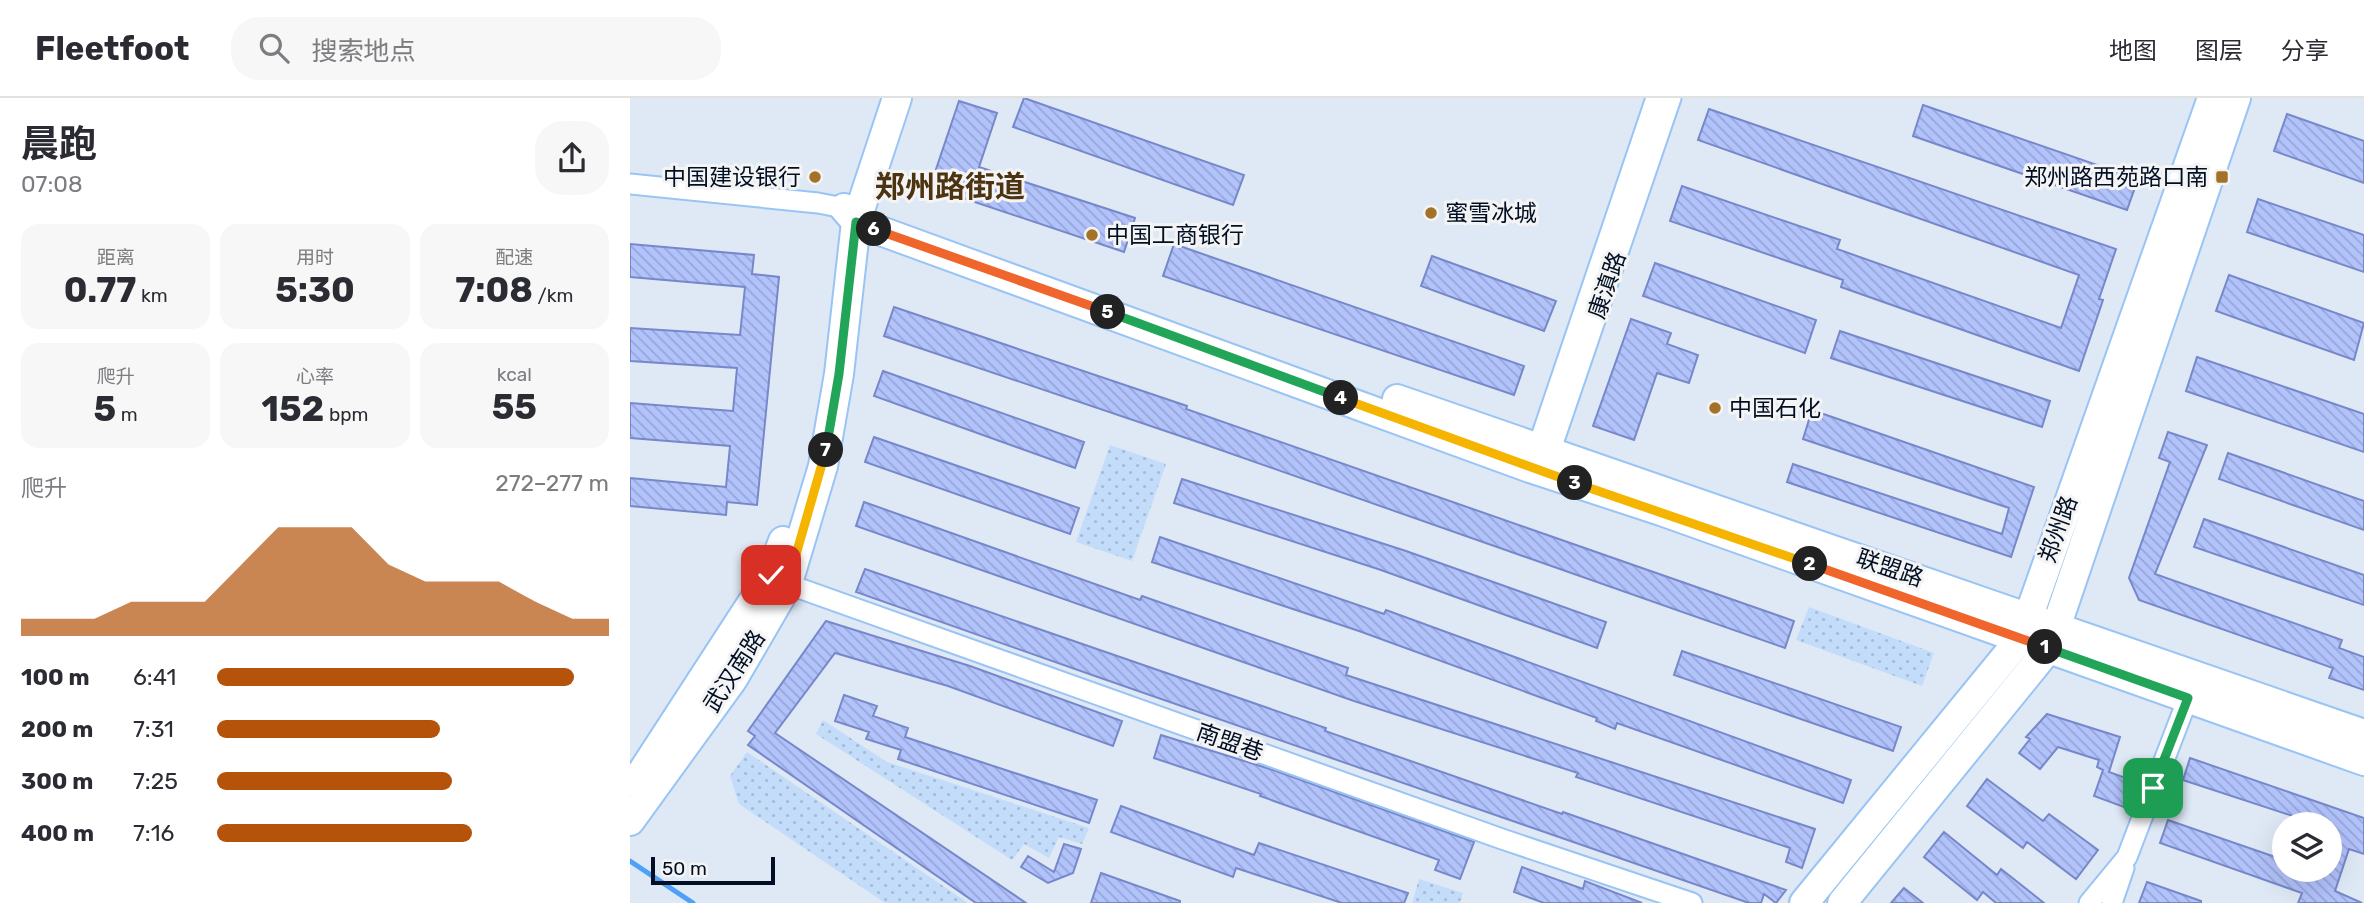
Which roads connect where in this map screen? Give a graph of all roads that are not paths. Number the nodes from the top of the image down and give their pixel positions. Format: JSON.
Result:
{"nodes":[{"id":1,"x":878,"y":98,"type":"edge"},
{"id":2,"x":897,"y":98,"type":"edge"},
{"id":3,"x":1656,"y":98,"type":"edge"},
{"id":4,"x":1671,"y":98,"type":"edge"},
{"id":5,"x":2217,"y":102,"type":"edge"},
{"id":6,"x":630,"y":184,"type":"edge"},
{"id":7,"x":853,"y":212,"type":"junction"},
{"id":8,"x":1540,"y":460,"type":"junction"},
{"id":9,"x":779,"y":581,"type":"junction"},
{"id":10,"x":2024,"y":627,"type":"junction"},
{"id":11,"x":2053,"y":637,"type":"junction"},
{"id":12,"x":2188,"y":698,"type":"junction"},
{"id":13,"x":2364,"y":734,"type":"edge"},
{"id":14,"x":2364,"y":761,"type":"edge"},
{"id":15,"x":637,"y":788,"type":"edge"},
{"id":16,"x":630,"y":821,"type":"edge"},
{"id":17,"x":2127,"y":857,"type":"junction"},
{"id":18,"x":1692,"y":903,"type":"edge"},
{"id":19,"x":1804,"y":903,"type":"edge"},
{"id":20,"x":1842,"y":903,"type":"edge"},
{"id":21,"x":2090,"y":903,"type":"edge"},
{"id":22,"x":2112,"y":903,"type":"edge"}],
"edges":[{"from":1,"to":7,"type":"main road","name":"武汉南路"},
{"from":2,"to":7,"type":"main road","name":"武汉南路"},
{"from":3,"to":8,"type":"street","name":"康滇路"},
{"from":4,"to":8,"type":"street","name":"康滇路"},
{"from":5,"to":10,"type":"main road","name":"郑州路"},
{"from":5,"to":11,"type":"main road","name":"郑州路"},
{"from":6,"to":7,"type":"street"},
{"from":7,"to":8,"type":"main road","name":"联盟路"},
{"from":7,"to":9,"type":"main road","name":"武汉南路"},
{"from":8,"to":10,"type":"main road","name":"联盟路"},
{"from":9,"to":15,"type":"main road","name":"武汉南路"},
{"from":9,"to":18,"type":"street","name":"南盟巷"},
{"from":10,"to":11,"type":"main road","name":"联盟路"},
{"from":10,"to":19,"type":"main road","name":"郑州路"},
{"from":11,"to":12,"type":"main road","name":"联盟路"},
{"from":11,"to":13,"type":"main road","name":"联盟路"},
{"from":11,"to":20,"type":"main road","name":"郑州路"},
{"from":12,"to":14,"type":"main road","name":"联盟路"},
{"from":12,"to":17,"type":"street"},
{"from":15,"to":16,"type":"main road","name":"武汉南路"},
{"from":17,"to":21,"type":"street"},
{"from":17,"to":22,"type":"street"}]}
